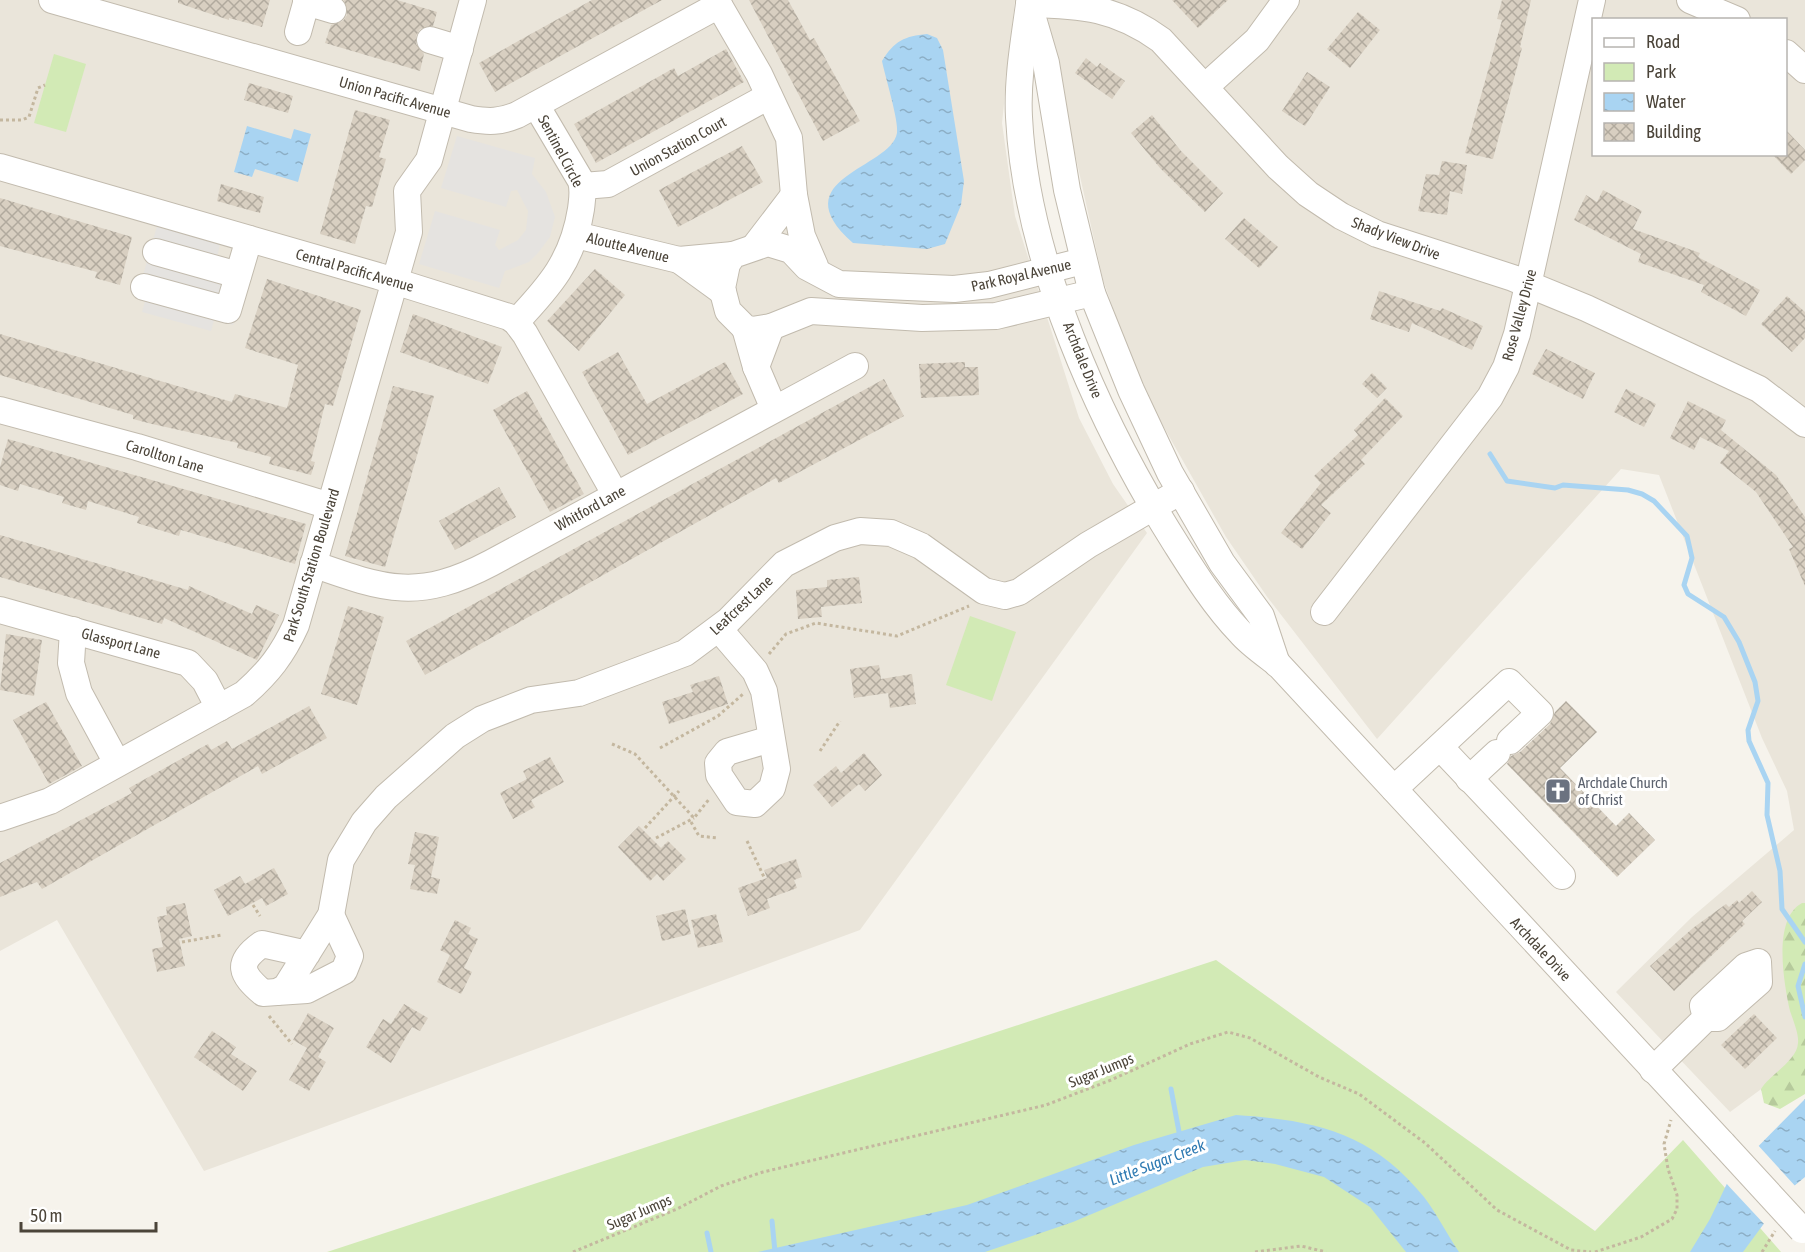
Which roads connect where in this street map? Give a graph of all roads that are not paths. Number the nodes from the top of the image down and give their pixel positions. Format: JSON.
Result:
{"nodes":[{"id":1,"x":52,"y":0,"type":"edge"},
{"id":2,"x":473,"y":0,"type":"edge"},
{"id":3,"x":1286,"y":0,"type":"edge"},
{"id":4,"x":1592,"y":0,"type":"edge"},
{"id":5,"x":1690,"y":0,"type":"edge"},
{"id":6,"x":306,"y":1,"type":"edge"},
{"id":7,"x":717,"y":2,"type":"edge"},
{"id":8,"x":1029,"y":2,"type":"edge"},
{"id":9,"x":333,"y":10,"type":"dead end"},
{"id":10,"x":1732,"y":18,"type":"edge"},
{"id":11,"x":298,"y":32,"type":"dead end"},
{"id":12,"x":430,"y":40,"type":"dead end"},
{"id":13,"x":460,"y":49,"type":"junction"},
{"id":14,"x":1787,"y":55,"type":"edge"},
{"id":15,"x":1805,"y":70,"type":"edge"},
{"id":16,"x":1205,"y":87,"type":"junction"},
{"id":17,"x":769,"y":96,"type":"junction"},
{"id":18,"x":536,"y":105,"type":"junction"},
{"id":19,"x":442,"y":111,"type":"junction"},
{"id":20,"x":0,"y":167,"type":"edge"},
{"id":21,"x":582,"y":186,"type":"junction"},
{"id":22,"x":794,"y":195,"type":"junction"},
{"id":23,"x":576,"y":235,"type":"junction"},
{"id":24,"x":249,"y":239,"type":"junction"},
{"id":25,"x":744,"y":251,"type":"junction"},
{"id":26,"x":156,"y":252,"type":"dead end"},
{"id":27,"x":679,"y":260,"type":"junction"},
{"id":28,"x":1083,"y":261,"type":"junction"},
{"id":29,"x":1048,"y":271,"type":"junction"},
{"id":30,"x":817,"y":272,"type":"junction"},
{"id":31,"x":238,"y":275,"type":"junction"},
{"id":32,"x":395,"y":281,"type":"junction"},
{"id":33,"x":1528,"y":284,"type":"junction"},
{"id":34,"x":144,"y":287,"type":"dead end"},
{"id":35,"x":924,"y":287,"type":"junction"},
{"id":36,"x":723,"y":292,"type":"junction"},
{"id":37,"x":1092,"y":293,"type":"junction"},
{"id":38,"x":1060,"y":302,"type":"junction"},
{"id":39,"x":922,"y":318,"type":"junction"},
{"id":40,"x":516,"y":322,"type":"junction"},
{"id":41,"x":771,"y":327,"type":"junction"},
{"id":42,"x":745,"y":328,"type":"junction"},
{"id":43,"x":855,"y":366,"type":"dead end"},
{"id":44,"x":756,"y":367,"type":"junction"},
{"id":45,"x":0,"y":410,"type":"edge"},
{"id":46,"x":774,"y":410,"type":"junction"},
{"id":47,"x":1805,"y":424,"type":"edge"},
{"id":48,"x":1181,"y":491,"type":"junction"},
{"id":49,"x":615,"y":494,"type":"junction"},
{"id":50,"x":330,"y":506,"type":"junction"},
{"id":51,"x":1152,"y":506,"type":"junction"},
{"id":52,"x":313,"y":564,"type":"junction"},
{"id":53,"x":0,"y":610,"type":"edge"},
{"id":54,"x":1324,"y":612,"type":"dead end"},
{"id":55,"x":719,"y":629,"type":"junction"},
{"id":56,"x":73,"y":630,"type":"junction"},
{"id":57,"x":1278,"y":664,"type":"junction"},
{"id":58,"x":219,"y":708,"type":"junction"},
{"id":59,"x":771,"y":739,"type":"dead end"},
{"id":60,"x":1440,"y":747,"type":"junction"},
{"id":61,"x":117,"y":763,"type":"junction"},
{"id":62,"x":1470,"y":779,"type":"junction"},
{"id":63,"x":1394,"y":789,"type":"junction"},
{"id":64,"x":0,"y":818,"type":"edge"},
{"id":65,"x":1562,"y":876,"type":"dead end"},
{"id":66,"x":331,"y":915,"type":"junction"},
{"id":67,"x":307,"y":954,"type":"junction"},
{"id":68,"x":273,"y":1004,"type":"junction"},
{"id":69,"x":1706,"y":1018,"type":"dead end"},
{"id":70,"x":1653,"y":1070,"type":"junction"},
{"id":71,"x":1804,"y":1232,"type":"edge"}],
"edges":[{"from":1,"to":19,"type":"street","name":"Union Pacific Avenue"},
{"from":2,"to":13,"type":"street"},
{"from":3,"to":16,"type":"street"},
{"from":4,"to":33,"type":"street","name":"Rose Valley Drive"},
{"from":5,"to":10,"type":"street"},
{"from":6,"to":9,"type":"street"},
{"from":6,"to":11,"type":"street"},
{"from":7,"to":17,"type":"street"},
{"from":7,"to":18,"type":"street","name":"Union Pacific Avenue"},
{"from":8,"to":16,"type":"street","name":"Shady View Drive"},
{"from":8,"to":28,"type":"street","name":"Archdale Drive"},
{"from":8,"to":29,"type":"street","name":"Archdale Drive"},
{"from":12,"to":13,"type":"street"},
{"from":13,"to":19,"type":"street"},
{"from":14,"to":15,"type":"street"},
{"from":16,"to":33,"type":"street","name":"Shady View Drive"},
{"from":17,"to":21,"type":"street","name":"Union Station Court"},
{"from":17,"to":22,"type":"street"},
{"from":18,"to":19,"type":"street","name":"Union Pacific Avenue"},
{"from":18,"to":21,"type":"street","name":"Sentinel Circle"},
{"from":19,"to":32,"type":"street","name":"Park South Station Boulevard"},
{"from":20,"to":24,"type":"street","name":"Central Pacific Avenue"},
{"from":21,"to":23,"type":"street","name":"Sentinel Circle"},
{"from":22,"to":25,"type":"street"},
{"from":22,"to":30,"type":"street"},
{"from":23,"to":27,"type":"street","name":"Aloutte Avenue"},
{"from":23,"to":40,"type":"street","name":"Sentinel Circle"},
{"from":24,"to":31,"type":"street"},
{"from":24,"to":32,"type":"street","name":"Central Pacific Avenue"},
{"from":25,"to":27,"type":"street","name":"Aloutte Avenue"},
{"from":25,"to":30,"type":"street","name":"Park Royal Avenue"},
{"from":25,"to":36,"type":"street"},
{"from":26,"to":31,"type":"street"},
{"from":27,"to":36,"type":"street","name":"Aloutte Avenue"},
{"from":28,"to":29,"type":"street","name":"Park Royal Avenue"},
{"from":28,"to":37,"type":"street","name":"Archdale Drive"},
{"from":29,"to":35,"type":"street","name":"Park Royal Avenue"},
{"from":29,"to":38,"type":"street","name":"Archdale Drive"},
{"from":30,"to":35,"type":"street","name":"Park Royal Avenue"},
{"from":31,"to":34,"type":"street"},
{"from":32,"to":40,"type":"street","name":"Central Pacific Avenue"},
{"from":32,"to":50,"type":"street","name":"Park South Station Boulevard"},
{"from":33,"to":47,"type":"street","name":"Shady View Drive"},
{"from":33,"to":54,"type":"street","name":"Rose Valley Drive"},
{"from":35,"to":39,"type":"street"},
{"from":36,"to":42,"type":"street"},
{"from":37,"to":38,"type":"street","name":"Park Royal Avenue"},
{"from":37,"to":48,"type":"street","name":"Archdale Drive"},
{"from":38,"to":39,"type":"street","name":"Park Royal Avenue"},
{"from":38,"to":51,"type":"street","name":"Archdale Drive"},
{"from":39,"to":41,"type":"street","name":"Park Royal Avenue"},
{"from":40,"to":49,"type":"street"},
{"from":41,"to":42,"type":"street","name":"Park Royal Avenue"},
{"from":41,"to":44,"type":"street"},
{"from":42,"to":44,"type":"street"},
{"from":43,"to":46,"type":"street","name":"Whitford Lane"},
{"from":44,"to":46,"type":"street"},
{"from":45,"to":50,"type":"street","name":"Carollton Lane"},
{"from":46,"to":49,"type":"street","name":"Whitford Lane"},
{"from":48,"to":51,"type":"street","name":"Leafcrest Lane"},
{"from":48,"to":57,"type":"street","name":"Archdale Drive"},
{"from":49,"to":52,"type":"street","name":"Whitford Lane"},
{"from":50,"to":52,"type":"street","name":"Park South Station Boulevard"},
{"from":51,"to":55,"type":"street","name":"Leafcrest Lane"},
{"from":51,"to":57,"type":"street","name":"Archdale Drive"},
{"from":52,"to":58,"type":"street","name":"Park South Station Boulevard"},
{"from":53,"to":56,"type":"street","name":"Glassport Lane"},
{"from":55,"to":59,"type":"street"},
{"from":55,"to":66,"type":"street","name":"Leafcrest Lane"},
{"from":56,"to":58,"type":"street","name":"Glassport Lane"},
{"from":56,"to":61,"type":"street"},
{"from":57,"to":63,"type":"street","name":"Archdale Drive"},
{"from":58,"to":61,"type":"street","name":"Park South Station Boulevard"},
{"from":60,"to":62,"type":"street"},
{"from":60,"to":62,"type":"street"},
{"from":60,"to":63,"type":"street"},
{"from":61,"to":64,"type":"street","name":"Park South Station Boulevard"},
{"from":62,"to":65,"type":"street"},
{"from":63,"to":70,"type":"street","name":"Archdale Drive"},
{"from":66,"to":67,"type":"street"},
{"from":66,"to":68,"type":"street"},
{"from":67,"to":68,"type":"street"},
{"from":67,"to":68,"type":"street"},
{"from":69,"to":70,"type":"street"},
{"from":70,"to":71,"type":"street","name":"Archdale Drive","bridge":true}]}
